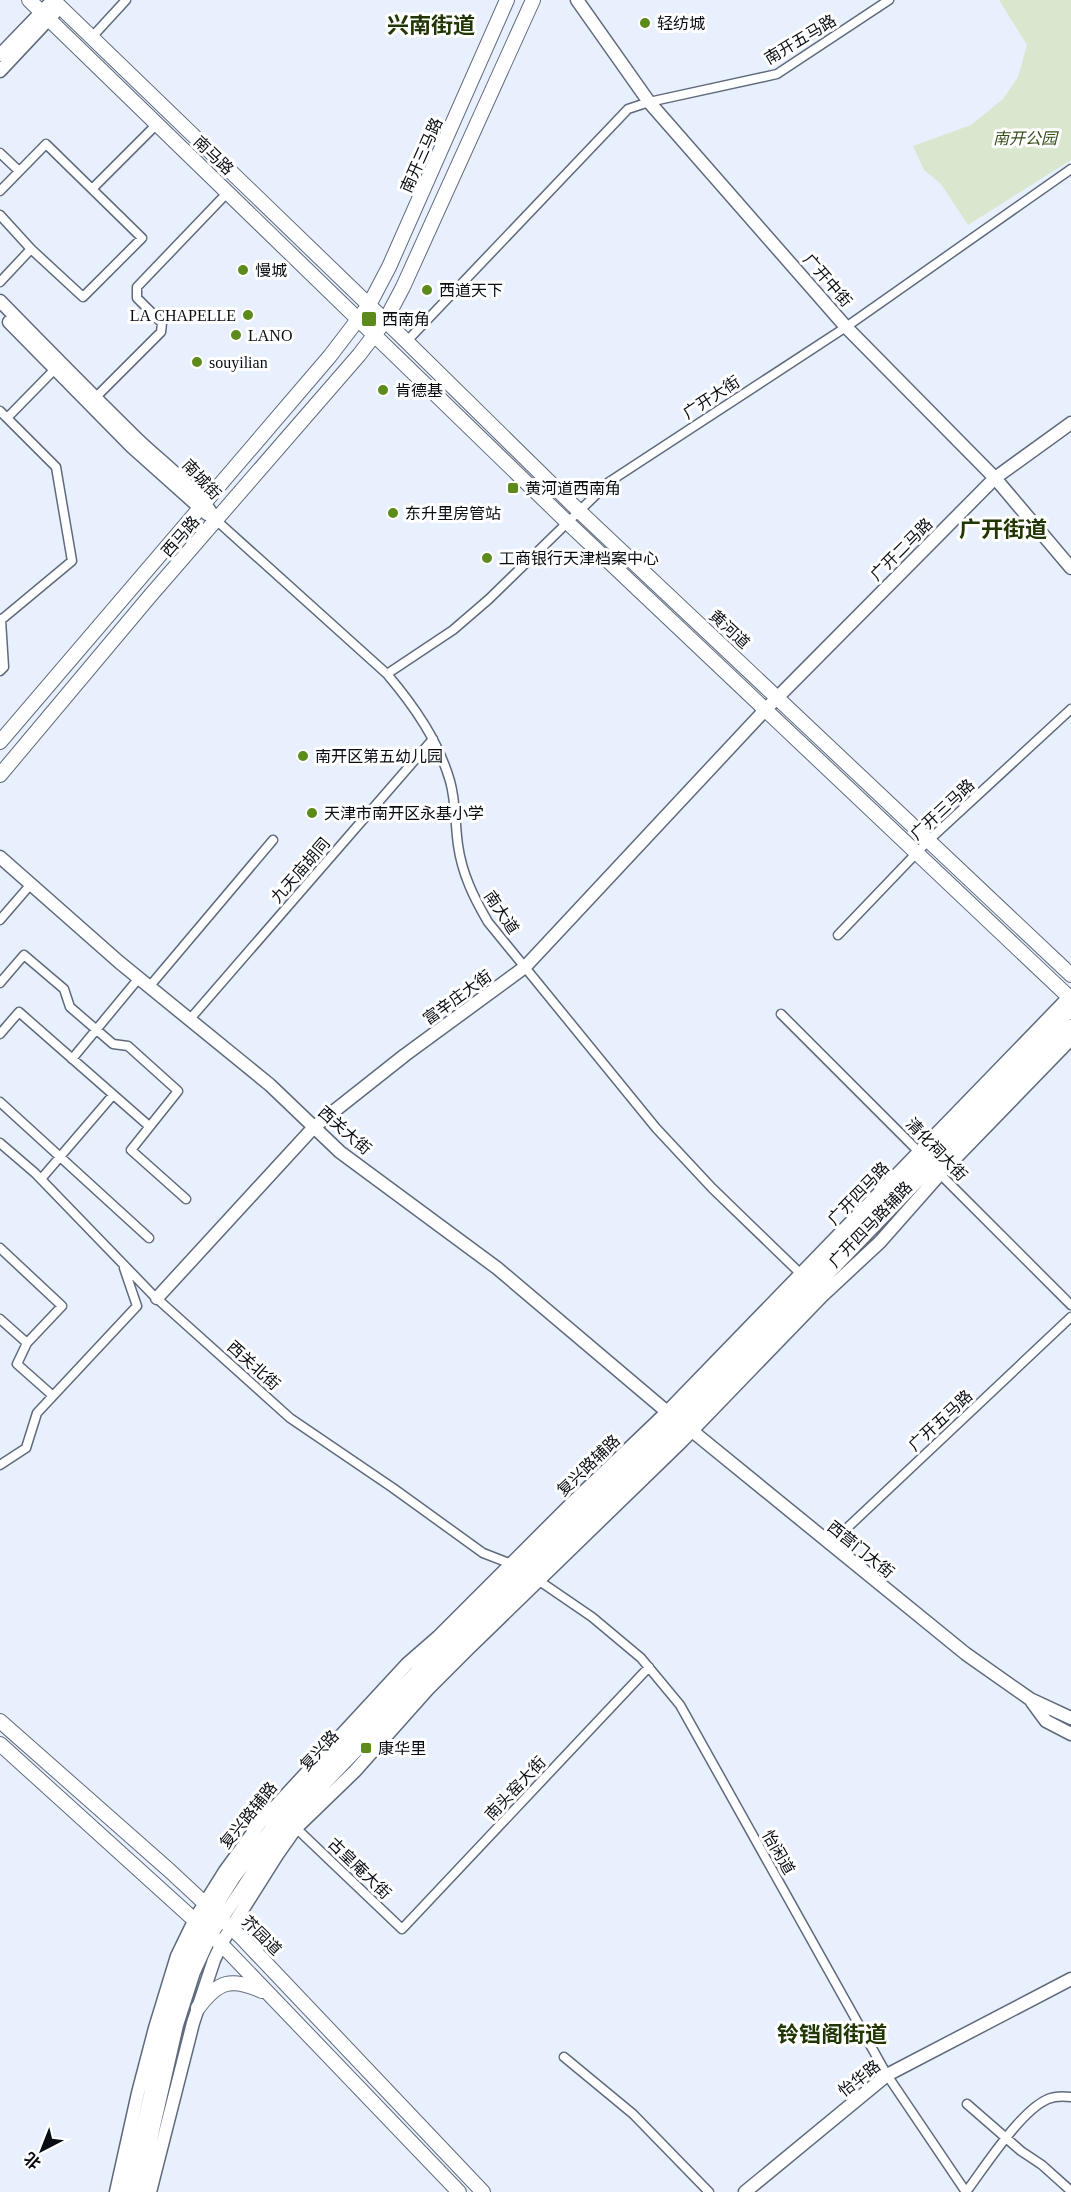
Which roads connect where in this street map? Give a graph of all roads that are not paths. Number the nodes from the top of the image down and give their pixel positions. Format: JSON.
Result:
{"nodes":[{"id":1,"x":29,"y":0,"type":"edge"},
{"id":2,"x":126,"y":0,"type":"edge"},
{"id":3,"x":507,"y":0,"type":"edge"},
{"id":4,"x":533,"y":0,"type":"edge"},
{"id":5,"x":577,"y":0,"type":"edge"},
{"id":6,"x":889,"y":0,"type":"edge"},
{"id":7,"x":55,"y":2,"type":"edge"},
{"id":8,"x":45,"y":16,"type":"junction"},
{"id":9,"x":92,"y":37,"type":"junction"},
{"id":10,"x":0,"y":55,"type":"edge"},
{"id":11,"x":0,"y":71,"type":"edge"},
{"id":12,"x":649,"y":102,"type":"junction"},
{"id":13,"x":157,"y":124,"type":"junction"},
{"id":14,"x":0,"y":153,"type":"edge"},
{"id":15,"x":1071,"y":169,"type":"edge"},
{"id":16,"x":19,"y":171,"type":"junction"},
{"id":17,"x":92,"y":189,"type":"junction"},
{"id":18,"x":0,"y":190,"type":"edge"},
{"id":19,"x":228,"y":192,"type":"junction"},
{"id":20,"x":0,"y":215,"type":"edge"},
{"id":21,"x":31,"y":249,"type":"junction"},
{"id":22,"x":0,"y":282,"type":"edge"},
{"id":23,"x":0,"y":301,"type":"edge"},
{"id":24,"x":369,"y":305,"type":"junction"},
{"id":25,"x":0,"y":312,"type":"edge"},
{"id":26,"x":358,"y":320,"type":"junction"},
{"id":27,"x":385,"y":321,"type":"junction"},
{"id":28,"x":846,"y":327,"type":"junction"},
{"id":29,"x":374,"y":336,"type":"junction"},
{"id":30,"x":407,"y":341,"type":"junction"},
{"id":31,"x":55,"y":369,"type":"junction"},
{"id":32,"x":96,"y":397,"type":"junction"},
{"id":33,"x":4,"y":415,"type":"edge"},
{"id":34,"x":1071,"y":423,"type":"edge"},
{"id":35,"x":995,"y":478,"type":"junction"},
{"id":36,"x":202,"y":505,"type":"junction"},
{"id":37,"x":579,"y":511,"type":"junction"},
{"id":38,"x":216,"y":520,"type":"junction"},
{"id":39,"x":567,"y":522,"type":"junction"},
{"id":40,"x":1071,"y":568,"type":"edge"},
{"id":41,"x":1,"y":620,"type":"edge"},
{"id":42,"x":0,"y":671,"type":"edge"},
{"id":43,"x":387,"y":674,"type":"junction"},
{"id":44,"x":778,"y":697,"type":"junction"},
{"id":45,"x":1071,"y":709,"type":"edge"},
{"id":46,"x":765,"y":710,"type":"junction"},
{"id":47,"x":433,"y":739,"type":"junction"},
{"id":48,"x":0,"y":741,"type":"edge"},
{"id":49,"x":0,"y":775,"type":"edge"},
{"id":50,"x":273,"y":840,"type":"dead end"},
{"id":51,"x":929,"y":840,"type":"junction"},
{"id":52,"x":917,"y":852,"type":"junction"},
{"id":53,"x":0,"y":857,"type":"edge"},
{"id":54,"x":31,"y":884,"type":"junction"},
{"id":55,"x":0,"y":921,"type":"edge"},
{"id":56,"x":838,"y":935,"type":"dead end"},
{"id":57,"x":525,"y":967,"type":"junction"},
{"id":58,"x":1071,"y":975,"type":"edge"},
{"id":59,"x":140,"y":978,"type":"junction"},
{"id":60,"x":0,"y":983,"type":"edge"},
{"id":61,"x":149,"y":987,"type":"junction"},
{"id":62,"x":1071,"y":1000,"type":"edge"},
{"id":63,"x":781,"y":1014,"type":"dead end"},
{"id":64,"x":190,"y":1019,"type":"junction"},
{"id":65,"x":1071,"y":1026,"type":"edge"},
{"id":66,"x":97,"y":1030,"type":"junction"},
{"id":67,"x":0,"y":1034,"type":"edge"},
{"id":68,"x":1071,"y":1039,"type":"edge"},
{"id":69,"x":72,"y":1059,"type":"junction"},
{"id":70,"x":113,"y":1095,"type":"junction"},
{"id":71,"x":0,"y":1102,"type":"edge"},
{"id":72,"x":149,"y":1126,"type":"junction"},
{"id":73,"x":314,"y":1126,"type":"junction"},
{"id":74,"x":0,"y":1143,"type":"edge"},
{"id":75,"x":60,"y":1156,"type":"junction"},
{"id":76,"x":930,"y":1163,"type":"junction"},
{"id":77,"x":41,"y":1179,"type":"junction"},
{"id":78,"x":186,"y":1199,"type":"dead end"},
{"id":79,"x":148,"y":1238,"type":"dead end"},
{"id":80,"x":0,"y":1248,"type":"edge"},
{"id":81,"x":123,"y":1265,"type":"junction"},
{"id":82,"x":811,"y":1285,"type":"junction"},
{"id":83,"x":157,"y":1298,"type":"junction"},
{"id":84,"x":1071,"y":1305,"type":"edge"},
{"id":85,"x":1071,"y":1317,"type":"edge"},
{"id":86,"x":0,"y":1319,"type":"edge"},
{"id":87,"x":27,"y":1343,"type":"junction"},
{"id":88,"x":52,"y":1395,"type":"junction"},
{"id":89,"x":679,"y":1421,"type":"junction"},
{"id":90,"x":0,"y":1465,"type":"edge"},
{"id":91,"x":829,"y":1545,"type":"junction"},
{"id":92,"x":525,"y":1572,"type":"junction"},
{"id":93,"x":649,"y":1667,"type":"junction"},
{"id":94,"x":1030,"y":1699,"type":"junction"},
{"id":95,"x":1071,"y":1718,"type":"edge"},
{"id":96,"x":0,"y":1721,"type":"edge"},
{"id":97,"x":1071,"y":1734,"type":"edge"},
{"id":98,"x":0,"y":1744,"type":"edge"},
{"id":99,"x":290,"y":1806,"type":"junction"},
{"id":100,"x":260,"y":1823,"type":"junction"},
{"id":101,"x":296,"y":1828,"type":"junction"},
{"id":102,"x":218,"y":1915,"type":"junction"},
{"id":103,"x":402,"y":1929,"type":"joint"},
{"id":104,"x":207,"y":1932,"type":"junction"},
{"id":105,"x":1071,"y":1979,"type":"edge"},
{"id":106,"x":275,"y":2000,"type":"junction"},
{"id":107,"x":198,"y":2008,"type":"junction"},
{"id":108,"x":564,"y":2057,"type":"dead end"},
{"id":109,"x":887,"y":2075,"type":"junction"},
{"id":110,"x":1071,"y":2097,"type":"edge"},
{"id":111,"x":171,"y":2104,"type":"junction"},
{"id":112,"x":966,"y":2104,"type":"dead end"},
{"id":113,"x":1007,"y":2138,"type":"junction"},
{"id":114,"x":148,"y":2153,"type":"junction"},
{"id":115,"x":1071,"y":2191,"type":"edge"},
{"id":116,"x":116,"y":2192,"type":"edge"},
{"id":117,"x":128,"y":2192,"type":"edge"},
{"id":118,"x":139,"y":2192,"type":"edge"},
{"id":119,"x":150,"y":2192,"type":"edge"},
{"id":120,"x":459,"y":2192,"type":"edge"},
{"id":121,"x":483,"y":2192,"type":"edge"},
{"id":122,"x":709,"y":2192,"type":"edge"},
{"id":123,"x":745,"y":2192,"type":"edge"},
{"id":124,"x":966,"y":2192,"type":"edge"}],
"edges":[{"from":1,"to":8,"type":"main road","name":"南马路"},
{"from":2,"to":9,"type":"street"},
{"from":3,"to":24,"type":"main road","name":"南开三马路"},
{"from":4,"to":27,"type":"main road"},
{"from":5,"to":12,"type":"street","name":"广开中街"},
{"from":6,"to":12,"type":"street","name":"南开五马路"},
{"from":7,"to":8,"type":"street"},
{"from":7,"to":9,"type":"main road","name":"南马路"},
{"from":8,"to":10,"type":"street"},
{"from":8,"to":11,"type":"street"},
{"from":8,"to":13,"type":"main road","name":"南马路"},
{"from":9,"to":24,"type":"main road","name":"南马路"},
{"from":12,"to":28,"type":"street","name":"广开中街"},
{"from":12,"to":30,"type":"street","name":"南开五马路"},
{"from":13,"to":17,"type":"street"},
{"from":13,"to":19,"type":"main road","name":"南马路"},
{"from":14,"to":16,"type":"street"},
{"from":15,"to":28,"type":"street","name":"广开大街"},
{"from":16,"to":17,"type":"street"},
{"from":16,"to":18,"type":"street"},
{"from":17,"to":21,"type":"street"},
{"from":19,"to":26,"type":"main road","name":"南马路"},
{"from":19,"to":32,"type":"street"},
{"from":20,"to":21,"type":"street"},
{"from":21,"to":22,"type":"street"},
{"from":23,"to":32,"type":"street","name":"南城街"},
{"from":24,"to":26,"type":"main road","name":"南开三马路"},
{"from":24,"to":27,"type":"main road","name":"黄河道"},
{"from":25,"to":31,"type":"street","name":"南城街"},
{"from":26,"to":29,"type":"main road","name":"南马路"},
{"from":26,"to":36,"type":"main road","name":"西马路"},
{"from":27,"to":29,"type":"main road","name":"西马路"},
{"from":27,"to":30,"type":"main road","name":"黄河道"},
{"from":28,"to":35,"type":"street","name":"广开中街"},
{"from":28,"to":37,"type":"street","name":"广开大街"},
{"from":29,"to":38,"type":"main road","name":"西马路"},
{"from":29,"to":39,"type":"main road","name":"黄河道"},
{"from":30,"to":37,"type":"main road","name":"黄河道"},
{"from":31,"to":33,"type":"street"},
{"from":31,"to":36,"type":"street","name":"南城街"},
{"from":32,"to":36,"type":"street","name":"南城街"},
{"from":33,"to":41,"type":"street"},
{"from":34,"to":35,"type":"street","name":"广开二马路"},
{"from":35,"to":40,"type":"street","name":"广开中街"},
{"from":35,"to":44,"type":"street","name":"广开二马路"},
{"from":36,"to":38,"type":"street","name":"南城街"},
{"from":36,"to":48,"type":"main road","name":"西马路"},
{"from":37,"to":39,"type":"street","name":"广开大街"},
{"from":37,"to":44,"type":"main road","name":"黄河道"},
{"from":38,"to":43,"type":"street","name":"南大道"},
{"from":38,"to":49,"type":"main road","name":"西马路"},
{"from":39,"to":43,"type":"street","name":"广开大街"},
{"from":39,"to":46,"type":"main road","name":"黄河道"},
{"from":41,"to":42,"type":"street"},
{"from":43,"to":47,"type":"street","name":"南大道"},
{"from":44,"to":46,"type":"street","name":"广开二马路"},
{"from":44,"to":51,"type":"main road","name":"黄河道"},
{"from":45,"to":51,"type":"street","name":"广开三马路"},
{"from":46,"to":52,"type":"main road","name":"黄河道"},
{"from":46,"to":57,"type":"street","name":"富辛庄大街"},
{"from":47,"to":57,"type":"street","name":"南大道"},
{"from":47,"to":64,"type":"street","name":"九天庙胡同"},
{"from":50,"to":61,"type":"street"},
{"from":51,"to":52,"type":"street","name":"广开三马路"},
{"from":51,"to":58,"type":"main road","name":"黄河道"},
{"from":52,"to":56,"type":"street","name":"广开三马路"},
{"from":52,"to":62,"type":"main road","name":"黄河道"},
{"from":53,"to":54,"type":"street","name":"西关大街"},
{"from":54,"to":55,"type":"street"},
{"from":54,"to":59,"type":"street","name":"西关大街"},
{"from":57,"to":73,"type":"street","name":"富辛庄大街"},
{"from":57,"to":82,"type":"street","name":"南大道"},
{"from":59,"to":61,"type":"street","name":"西关大街"},
{"from":59,"to":66,"type":"street"},
{"from":60,"to":66,"type":"street"},
{"from":61,"to":64,"type":"street","name":"西关大街"},
{"from":62,"to":76,"type":"street","name":"广开四马路"},
{"from":63,"to":76,"type":"street","name":"清化祠大街"},
{"from":64,"to":73,"type":"street","name":"西关大街"},
{"from":65,"to":76,"type":"street","name":"广开四马路"},
{"from":66,"to":69,"type":"street"},
{"from":66,"to":72,"type":"street"},
{"from":67,"to":69,"type":"street"},
{"from":68,"to":76,"type":"street","name":"广开四马路辅路"},
{"from":69,"to":70,"type":"street"},
{"from":70,"to":72,"type":"street"},
{"from":70,"to":75,"type":"street"},
{"from":71,"to":75,"type":"street"},
{"from":72,"to":78,"type":"street"},
{"from":73,"to":83,"type":"street","name":"富辛庄大街"},
{"from":73,"to":89,"type":"street","name":"西关大街"},
{"from":74,"to":77,"type":"street","name":"西关北街"},
{"from":75,"to":77,"type":"street"},
{"from":75,"to":79,"type":"street"},
{"from":76,"to":82,"type":"street","name":"广开四马路"},
{"from":76,"to":82,"type":"street","name":"广开四马路辅路"},
{"from":76,"to":84,"type":"street","name":"清化祠大街"},
{"from":77,"to":81,"type":"street","name":"西关北街"},
{"from":80,"to":87,"type":"street"},
{"from":81,"to":83,"type":"street","name":"西关北街"},
{"from":81,"to":88,"type":"street"},
{"from":82,"to":89,"type":"street","name":"广开四马路"},
{"from":82,"to":89,"type":"street","name":"广开四马路辅路"},
{"from":83,"to":92,"type":"street","name":"西关北街"},
{"from":85,"to":91,"type":"street","name":"广开五马路"},
{"from":86,"to":87,"type":"street"},
{"from":87,"to":88,"type":"street"},
{"from":88,"to":90,"type":"street"},
{"from":89,"to":91,"type":"street","name":"西营门大街"},
{"from":89,"to":92,"type":"street","name":"复兴路辅路"},
{"from":89,"to":92,"type":"street","name":"复兴路"},
{"from":89,"to":92,"type":"street","name":"复兴路辅路"},
{"from":91,"to":94,"type":"street","name":"西营门大街"},
{"from":92,"to":93,"type":"street","name":"怡闲道"},
{"from":92,"to":99,"type":"street","name":"复兴路"},
{"from":92,"to":100,"type":"street","name":"复兴路辅路"},
{"from":92,"to":101,"type":"street","name":"复兴路辅路"},
{"from":92,"to":102,"type":"street","name":"复兴路"},
{"from":93,"to":103,"type":"street","name":"南头窑大街"},
{"from":93,"to":109,"type":"street","name":"怡闲道"},
{"from":94,"to":95,"type":"street","name":"西营门大街"},
{"from":94,"to":97,"type":"street","name":"西营门大街"},
{"from":96,"to":102,"type":"main road","name":"芥园道"},
{"from":98,"to":104,"type":"main road"},
{"from":99,"to":100,"type":"street"},
{"from":99,"to":102,"type":"street","name":"复兴路"},
{"from":100,"to":102,"type":"street","name":"复兴路辅路"},
{"from":101,"to":102,"type":"street","name":"复兴路辅路"},
{"from":101,"to":103,"type":"street","name":"古皇庵大街"},
{"from":102,"to":104,"type":"street","name":"复兴路"},
{"from":102,"to":104,"type":"street","name":"复兴路辅路"},
{"from":102,"to":121,"type":"main road","name":"芥园道"},
{"from":104,"to":106,"type":"main road"},
{"from":104,"to":107,"type":"street","name":"复兴路辅路"},
{"from":104,"to":114,"type":"street","name":"复兴路"},
{"from":104,"to":116,"type":"street","name":"复兴路辅路"},
{"from":104,"to":117,"type":"street","name":"复兴路"},
{"from":105,"to":109,"type":"street","name":"怡华路"},
{"from":106,"to":107,"type":"main road"},
{"from":106,"to":120,"type":"main road"},
{"from":107,"to":111,"type":"street","name":"复兴路辅路"},
{"from":108,"to":122,"type":"street"},
{"from":109,"to":123,"type":"street","name":"怡华路"},
{"from":109,"to":124,"type":"street","name":"怡闲道"},
{"from":110,"to":113,"type":"street"},
{"from":111,"to":114,"type":"street"},
{"from":111,"to":119,"type":"street","name":"复兴路辅路"},
{"from":112,"to":113,"type":"street"},
{"from":113,"to":115,"type":"street"},
{"from":113,"to":124,"type":"street"},
{"from":114,"to":118,"type":"street","name":"复兴路"}]}
